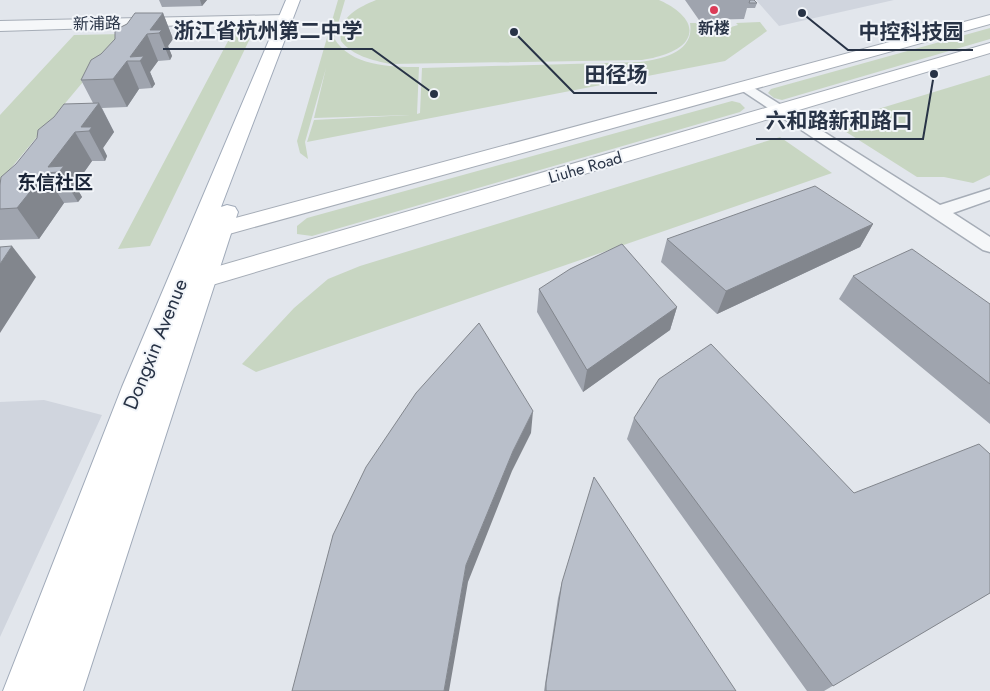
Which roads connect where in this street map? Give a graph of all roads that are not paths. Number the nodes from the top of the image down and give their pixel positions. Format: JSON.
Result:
{"nodes":[{"id":1,"x":293,"y":0,"type":"edge"},
{"id":2,"x":307,"y":0,"type":"edge"},
{"id":3,"x":990,"y":19,"type":"edge"},
{"id":4,"x":285,"y":20,"type":"junction"},
{"id":5,"x":0,"y":26,"type":"edge"},
{"id":6,"x":990,"y":48,"type":"edge"},
{"id":7,"x":746,"y":87,"type":"junction"},
{"id":8,"x":780,"y":109,"type":"junction"},
{"id":9,"x":990,"y":194,"type":"edge"},
{"id":10,"x":939,"y":212,"type":"junction"},
{"id":11,"x":221,"y":229,"type":"junction"},
{"id":12,"x":198,"y":238,"type":"junction"},
{"id":13,"x":990,"y":246,"type":"edge"},
{"id":14,"x":192,"y":282,"type":"junction"},
{"id":15,"x":23,"y":691,"type":"edge"},
{"id":16,"x":63,"y":691,"type":"edge"}],
"edges":[{"from":1,"to":4,"type":"main road","name":"Dongxin Avenue"},
{"from":2,"to":11,"type":"main road","name":"Dongxin Avenue"},
{"from":3,"to":7,"type":"main road","name":"Liuhe Road"},
{"from":4,"to":5,"type":"street","name":"新浦路"},
{"from":4,"to":12,"type":"main road","name":"Dongxin Avenue"},
{"from":6,"to":8,"type":"main road","name":"Liuhe Road"},
{"from":7,"to":8,"type":"street"},
{"from":7,"to":11,"type":"main road","name":"Liuhe Road"},
{"from":8,"to":10,"type":"street"},
{"from":8,"to":14,"type":"main road","name":"Liuhe Road"},
{"from":9,"to":10,"type":"street"},
{"from":10,"to":13,"type":"street"},
{"from":11,"to":12,"type":"main road","name":"Liuhe Road"},
{"from":11,"to":14,"type":"main road","name":"Dongxin Avenue"},
{"from":12,"to":14,"type":"main road","name":"Dongxin Avenue"},
{"from":14,"to":15,"type":"main road","name":"Dongxin Avenue"},
{"from":14,"to":16,"type":"main road","name":"Dongxin Avenue"}]}
